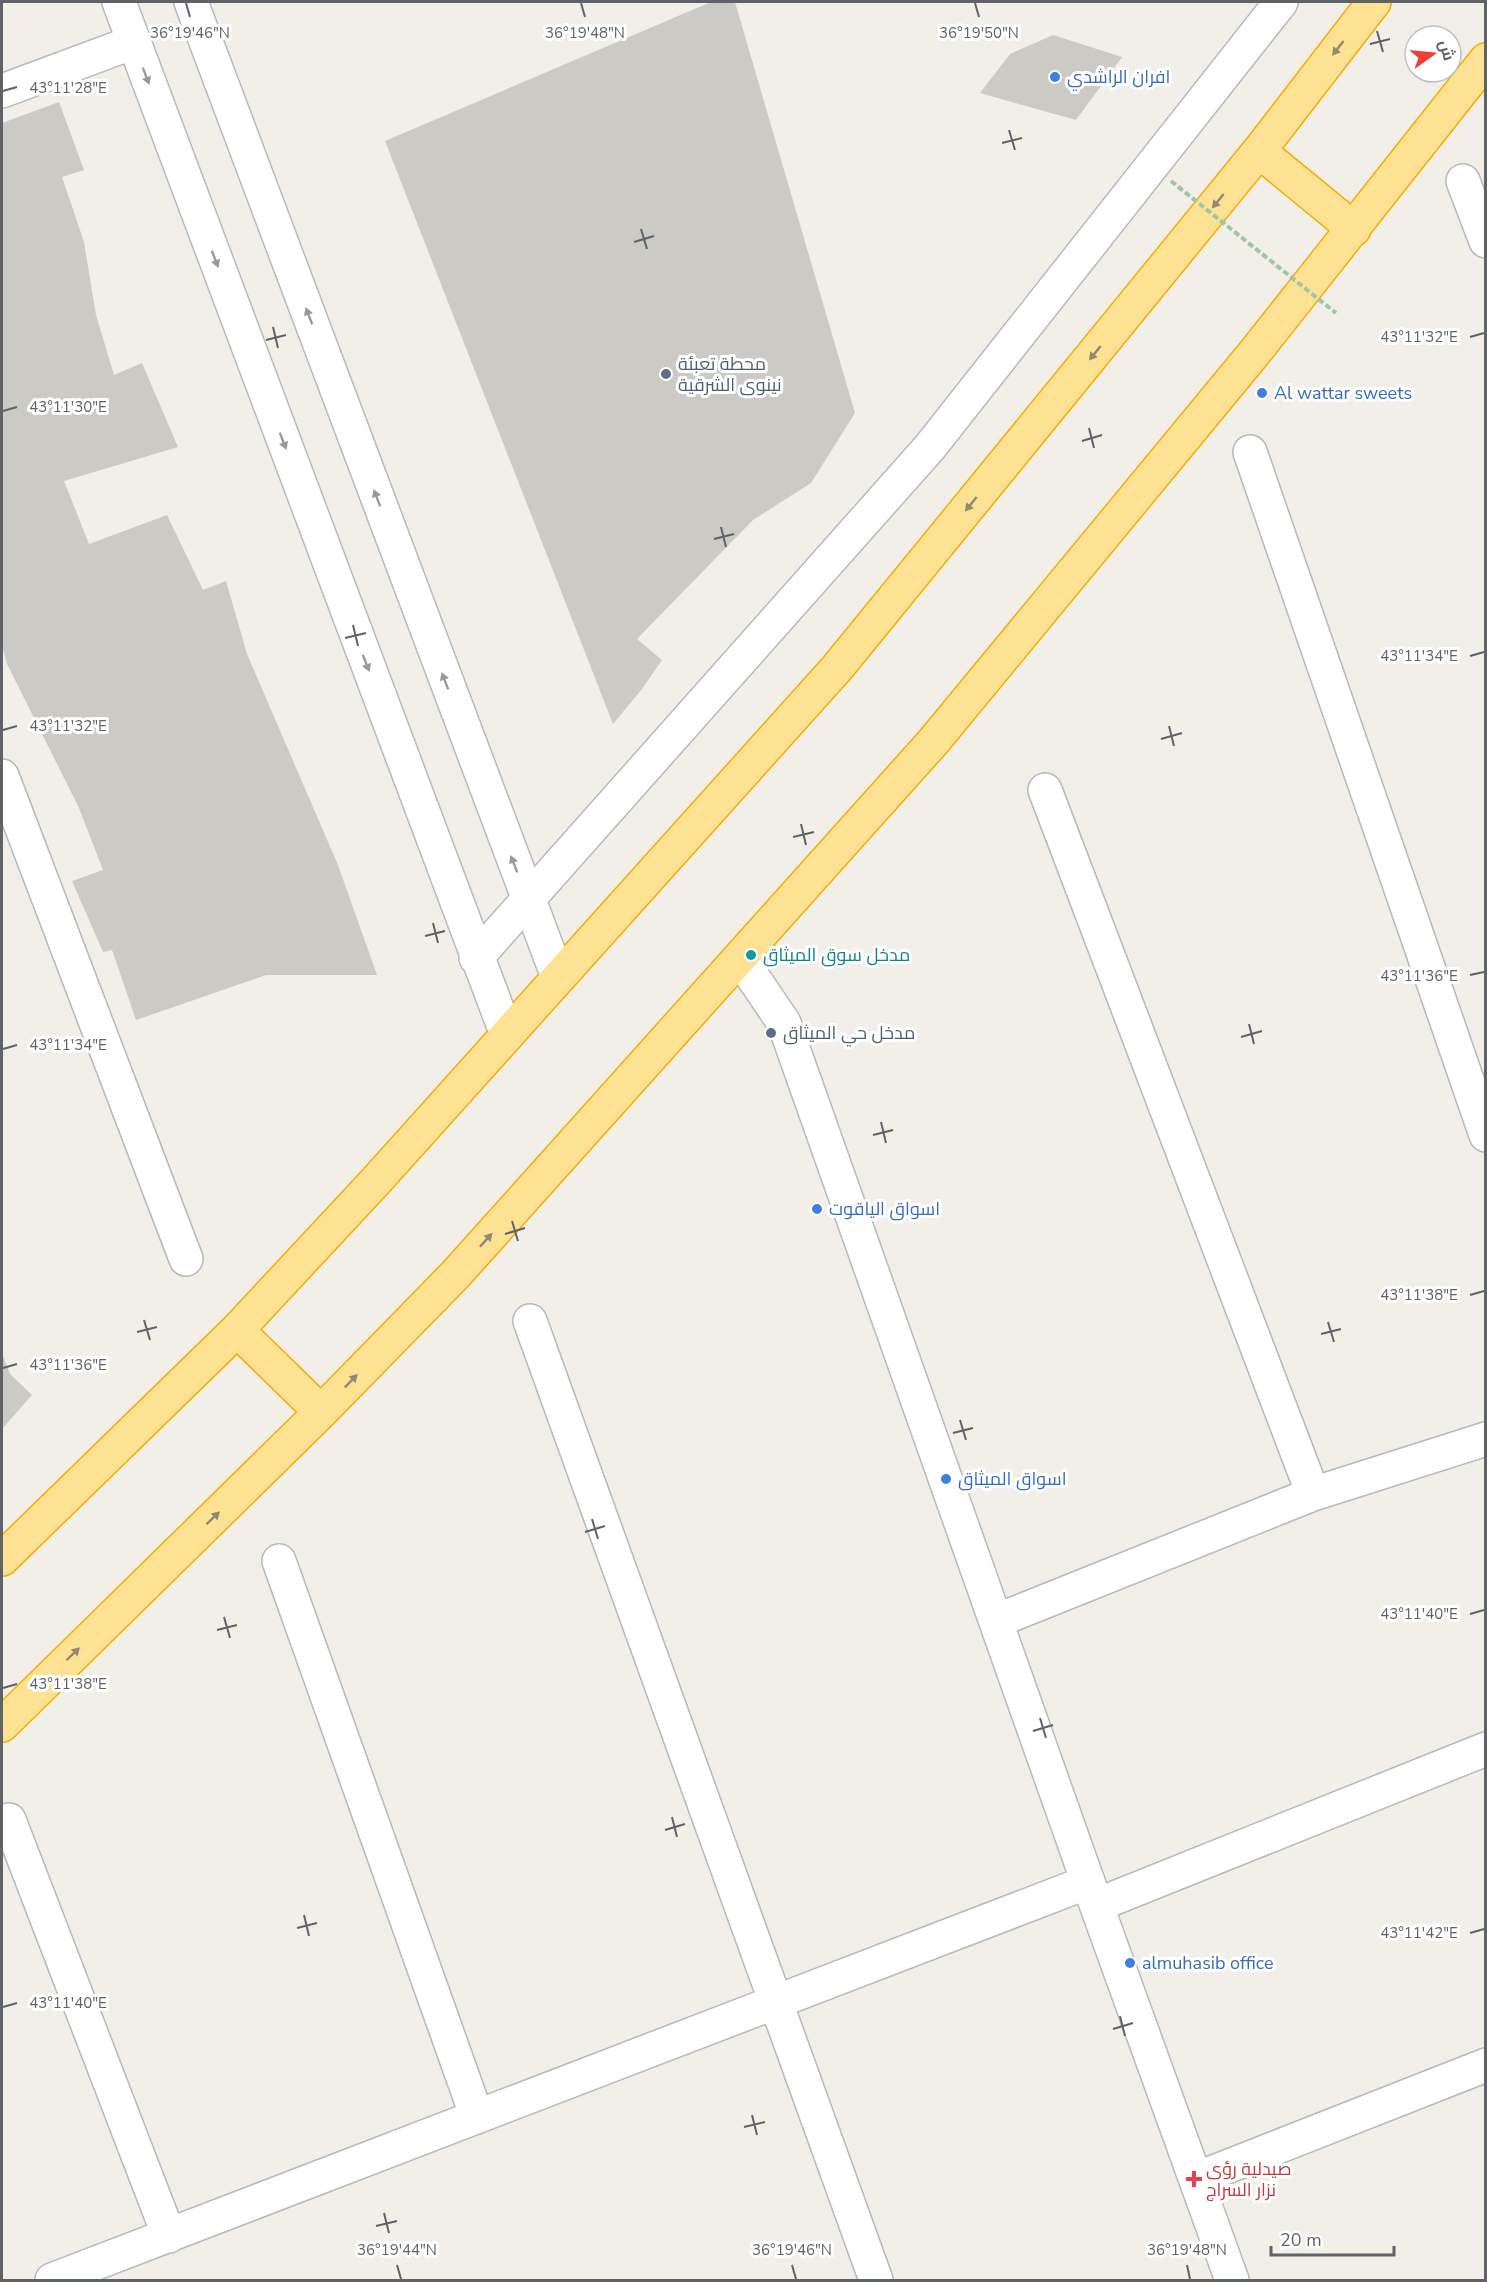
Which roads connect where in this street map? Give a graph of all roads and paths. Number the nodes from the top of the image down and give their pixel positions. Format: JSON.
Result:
{"nodes":[{"id":1,"x":119,"y":2,"type":"edge"},
{"id":2,"x":1281,"y":2,"type":"edge"},
{"id":3,"x":1374,"y":2,"type":"edge"},
{"id":4,"x":197,"y":7,"type":"edge"},
{"id":5,"x":134,"y":42,"type":"junction"},
{"id":6,"x":1485,"y":60,"type":"edge"},
{"id":7,"x":2,"y":91,"type":"edge"},
{"id":8,"x":1259,"y":151,"type":"junction"},
{"id":9,"x":1171,"y":181,"type":"dead end"},
{"id":10,"x":1464,"y":181,"type":"dead end"},
{"id":11,"x":1354,"y":229,"type":"junction"},
{"id":12,"x":1485,"y":242,"type":"edge"},
{"id":13,"x":1336,"y":313,"type":"dead end"},
{"id":14,"x":1250,"y":452,"type":"dead end"},
{"id":15,"x":2,"y":776,"type":"edge"},
{"id":16,"x":1045,"y":790,"type":"dead end"},
{"id":17,"x":528,"y":901,"type":"junction"},
{"id":18,"x":476,"y":958,"type":"junction"},
{"id":19,"x":740,"y":958,"type":"junction"},
{"id":20,"x":558,"y":977,"type":"junction"},
{"id":21,"x":507,"y":1035,"type":"junction"},
{"id":22,"x":1476,"y":1078,"type":"edge"},
{"id":23,"x":1485,"y":1135,"type":"edge"},
{"id":24,"x":186,"y":1259,"type":"dead end"},
{"id":25,"x":530,"y":1321,"type":"dead end"},
{"id":26,"x":237,"y":1330,"type":"junction"},
{"id":27,"x":321,"y":1412,"type":"junction"},
{"id":28,"x":1485,"y":1439,"type":"edge"},
{"id":29,"x":1313,"y":1494,"type":"junction"},
{"id":30,"x":2,"y":1559,"type":"edge"},
{"id":31,"x":279,"y":1561,"type":"dead end"},
{"id":32,"x":996,"y":1621,"type":"junction"},
{"id":33,"x":2,"y":1725,"type":"edge"},
{"id":34,"x":1485,"y":1749,"type":"edge"},
{"id":35,"x":9,"y":1820,"type":"dead end"},
{"id":36,"x":1093,"y":1894,"type":"junction"},
{"id":37,"x":776,"y":2002,"type":"junction"},
{"id":38,"x":1485,"y":2065,"type":"edge"},
{"id":39,"x":477,"y":2117,"type":"junction"},
{"id":40,"x":1196,"y":2180,"type":"junction"},
{"id":41,"x":169,"y":2236,"type":"junction"},
{"id":42,"x":52,"y":2280,"type":"edge"},
{"id":43,"x":876,"y":2280,"type":"edge"},
{"id":44,"x":1233,"y":2280,"type":"edge"}],
"edges":[{"from":1,"to":5,"type":"street"},
{"from":2,"to":17,"type":"street"},
{"from":3,"to":8,"type":"highway","one_way":true},
{"from":17,"to":4,"type":"street","one_way":true},
{"from":5,"to":7,"type":"street"},
{"from":5,"to":18,"type":"street","one_way":true},
{"from":6,"to":11,"type":"highway"},
{"from":8,"to":11,"type":"highway"},
{"from":8,"to":20,"type":"highway","one_way":true},
{"from":9,"to":13,"type":"path","bridge":true},
{"from":10,"to":12,"type":"street"},
{"from":11,"to":19,"type":"highway"},
{"from":14,"to":22,"type":"street"},
{"from":15,"to":24,"type":"street"},
{"from":16,"to":29,"type":"street"},
{"from":17,"to":18,"type":"street"},
{"from":17,"to":20,"type":"street"},
{"from":18,"to":21,"type":"street"},
{"from":27,"to":19,"type":"highway","one_way":true},
{"from":19,"to":32,"type":"street"},
{"from":20,"to":21,"type":"highway"},
{"from":21,"to":26,"type":"highway"},
{"from":22,"to":23,"type":"street"},
{"from":25,"to":37,"type":"street"},
{"from":26,"to":27,"type":"highway"},
{"from":26,"to":30,"type":"highway"},
{"from":33,"to":27,"type":"highway","one_way":true},
{"from":28,"to":29,"type":"street"},
{"from":29,"to":32,"type":"street"},
{"from":31,"to":39,"type":"street"},
{"from":32,"to":36,"type":"street"},
{"from":34,"to":36,"type":"street"},
{"from":35,"to":41,"type":"street"},
{"from":36,"to":37,"type":"street"},
{"from":36,"to":40,"type":"street"},
{"from":37,"to":39,"type":"street"},
{"from":37,"to":43,"type":"street"},
{"from":38,"to":40,"type":"street"},
{"from":39,"to":41,"type":"street"},
{"from":40,"to":44,"type":"street"},
{"from":41,"to":42,"type":"street"}]}
